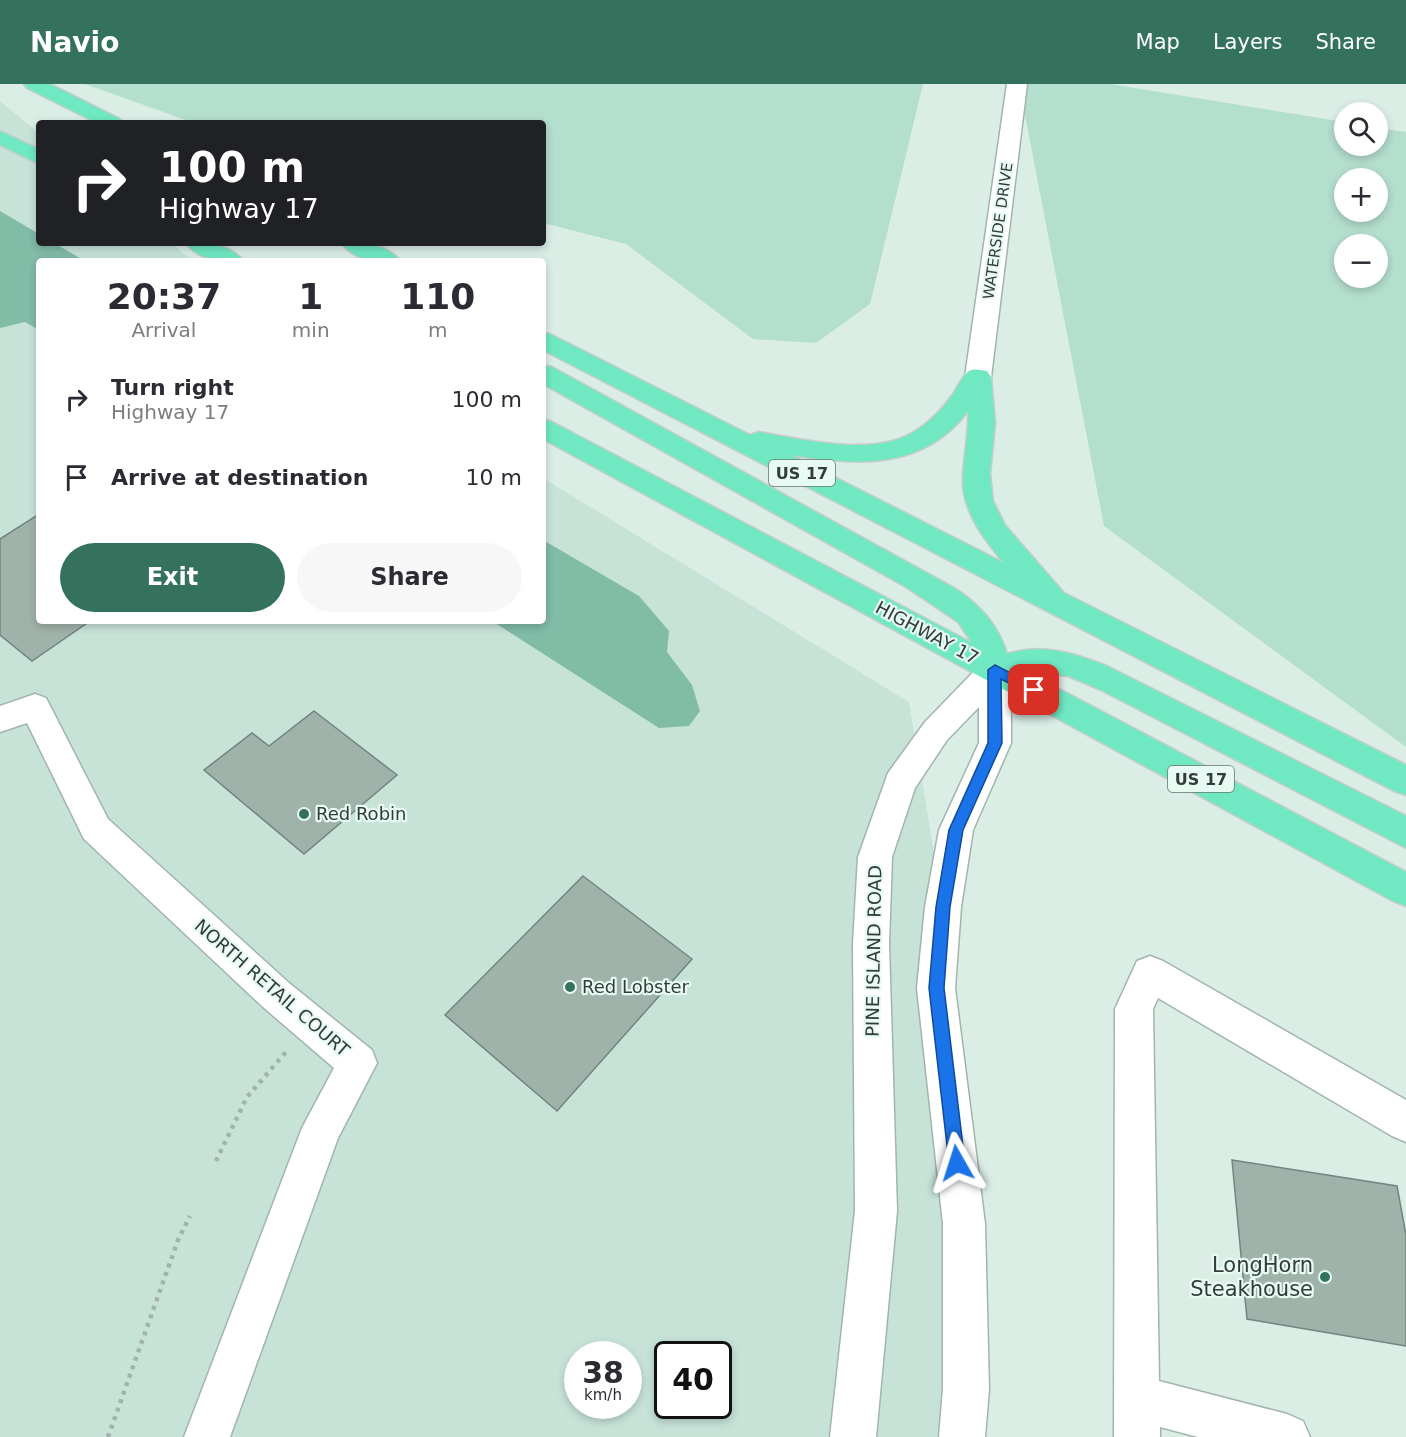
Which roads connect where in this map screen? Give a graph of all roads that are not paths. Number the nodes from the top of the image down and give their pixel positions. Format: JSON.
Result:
{"nodes":[{"id":1,"x":34,"y":84,"type":"edge"},
{"id":2,"x":1017,"y":84,"type":"edge"},
{"id":3,"x":107,"y":120,"type":"edge"},
{"id":4,"x":0,"y":137,"type":"edge"},
{"id":5,"x":36,"y":156,"type":"edge"},
{"id":6,"x":203,"y":246,"type":"edge"},
{"id":7,"x":340,"y":246,"type":"edge"},
{"id":8,"x":359,"y":246,"type":"edge"},
{"id":9,"x":225,"y":258,"type":"edge"},
{"id":10,"x":358,"y":258,"type":"edge"},
{"id":11,"x":382,"y":258,"type":"edge"},
{"id":12,"x":546,"y":342,"type":"edge"},
{"id":13,"x":546,"y":375,"type":"edge"},
{"id":14,"x":978,"y":378,"type":"junction"},
{"id":15,"x":546,"y":430,"type":"edge"},
{"id":16,"x":731,"y":437,"type":"junction"},
{"id":17,"x":1060,"y":605,"type":"junction"},
{"id":18,"x":995,"y":670,"type":"junction"},
{"id":19,"x":0,"y":719,"type":"edge"},
{"id":20,"x":1406,"y":781,"type":"edge"},
{"id":21,"x":1406,"y":833,"type":"edge"},
{"id":22,"x":1406,"y":890,"type":"edge"},
{"id":23,"x":1406,"y":1122,"type":"edge"},
{"id":24,"x":1136,"y":1418,"type":"edge"},
{"id":25,"x":207,"y":1437,"type":"edge"},
{"id":26,"x":853,"y":1437,"type":"edge"},
{"id":27,"x":962,"y":1437,"type":"edge"},
{"id":28,"x":1287,"y":1437,"type":"edge"}],
"edges":[{"from":1,"to":3,"type":"highway"},
{"from":2,"to":14,"type":"street","name":"WATERSIDE DRIVE"},
{"from":4,"to":5,"type":"highway"},
{"from":6,"to":9,"type":"highway"},
{"from":7,"to":10,"type":"highway"},
{"from":8,"to":11,"type":"highway"},
{"from":12,"to":16,"type":"highway","number":"US 17"},
{"from":13,"to":18,"type":"highway"},
{"from":14,"to":16,"type":"highway"},
{"from":14,"to":17,"type":"highway"},
{"from":15,"to":18,"type":"highway","name":"HIGHWAY 17","number":"US 17"},
{"from":16,"to":17,"type":"highway","number":"US 17"},
{"from":17,"to":20,"type":"highway","number":"US 17"},
{"from":18,"to":21,"type":"highway"},
{"from":18,"to":22,"type":"highway","name":"HIGHWAY 17","number":"US 17"},
{"from":18,"to":26,"type":"street","name":"PINE ISLAND ROAD"},
{"from":18,"to":27,"type":"street"},
{"from":19,"to":25,"type":"street","name":"NORTH RETAIL COURT"},
{"from":23,"to":24,"type":"street"},
{"from":24,"to":28,"type":"street"}]}
